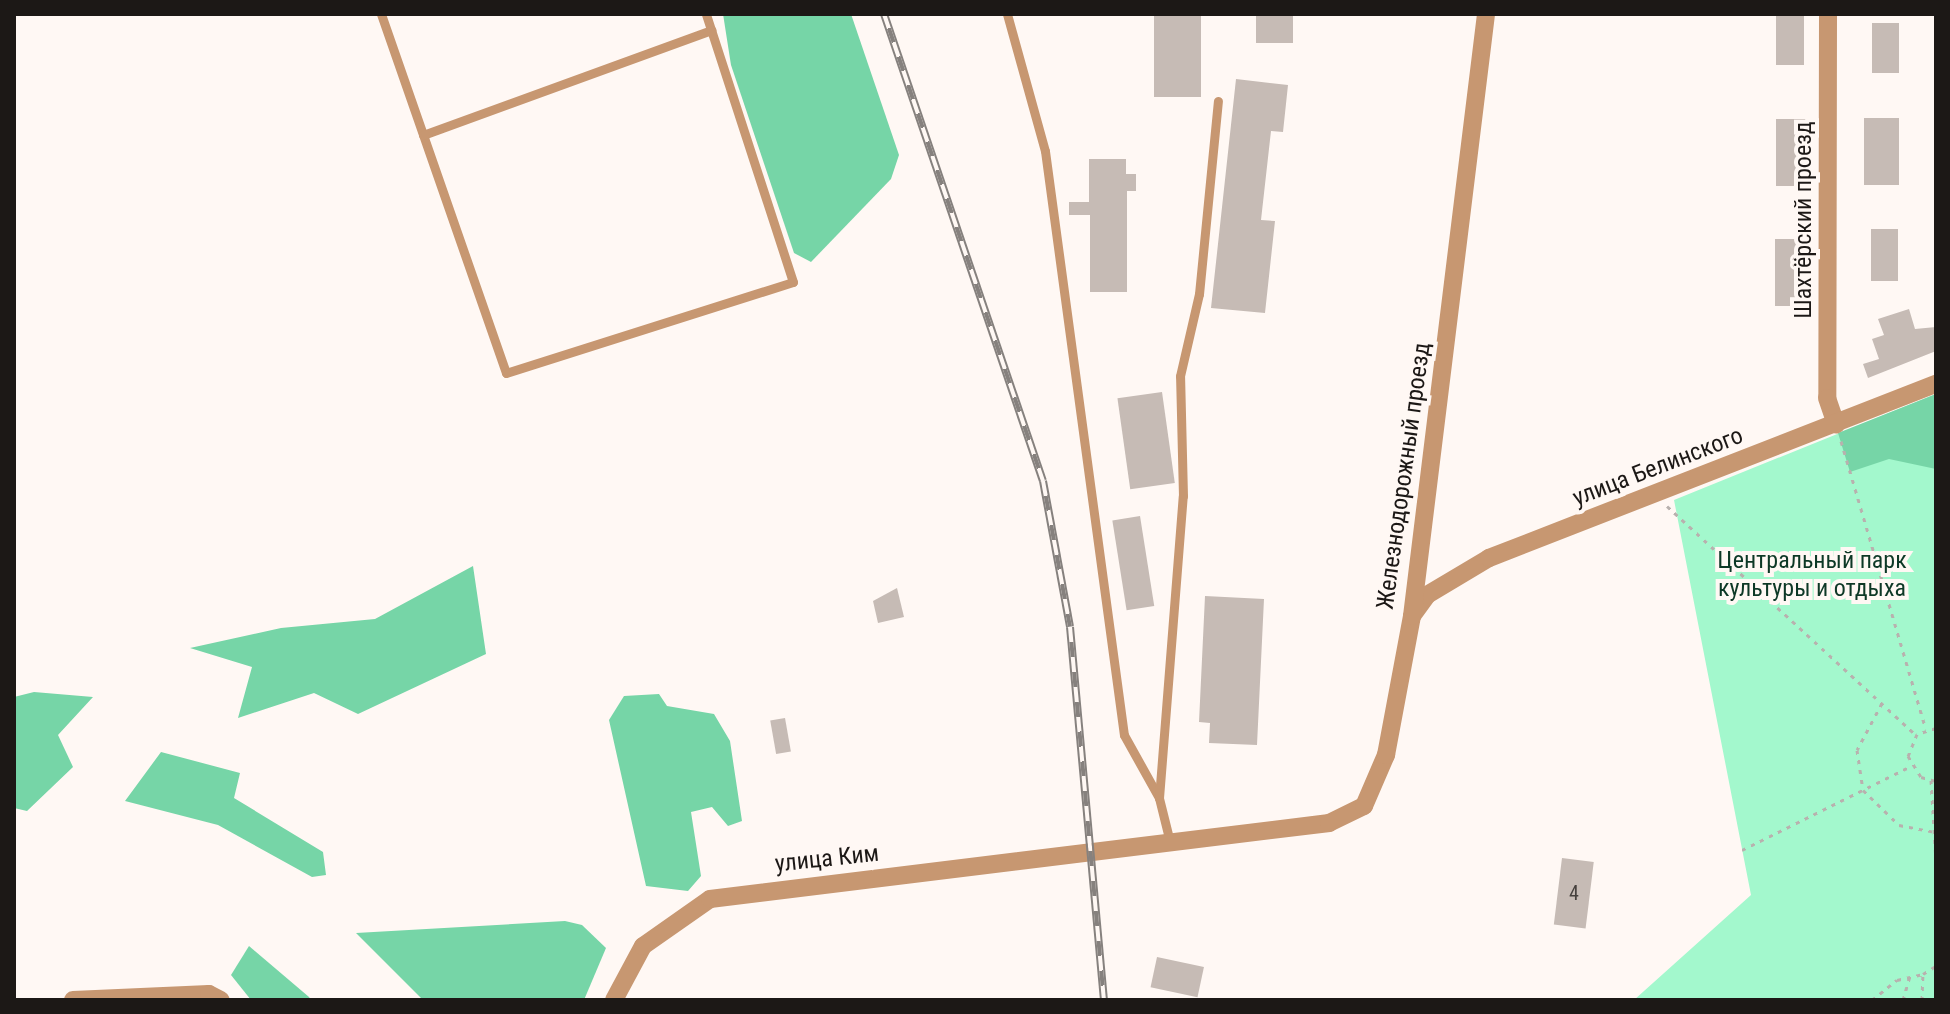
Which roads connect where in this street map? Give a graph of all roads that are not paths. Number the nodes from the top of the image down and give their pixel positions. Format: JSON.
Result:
{"nodes":[{"id":1,"x":381,"y":14,"type":"edge"},
{"id":2,"x":706,"y":14,"type":"edge"},
{"id":3,"x":1007,"y":14,"type":"edge"},
{"id":4,"x":1486,"y":14,"type":"edge"},
{"id":5,"x":1828,"y":14,"type":"edge"},
{"id":6,"x":711,"y":30,"type":"junction"},
{"id":7,"x":1218,"y":101,"type":"dead end"},
{"id":8,"x":423,"y":135,"type":"junction"},
{"id":9,"x":1936,"y":384,"type":"edge"},
{"id":10,"x":1836,"y":424,"type":"junction"},
{"id":11,"x":1412,"y":616,"type":"junction"},
{"id":12,"x":1159,"y":798,"type":"junction"},
{"id":13,"x":1171,"y":846,"type":"junction"},
{"id":14,"x":1094,"y":855,"type":"joint"},
{"id":15,"x":73,"y":1000,"type":"edge"},
{"id":16,"x":221,"y":1000,"type":"edge"},
{"id":17,"x":614,"y":1000,"type":"edge"}],
"edges":[{"from":1,"to":8,"type":"lane"},
{"from":2,"to":6,"type":"lane"},
{"from":3,"to":12,"type":"lane"},
{"from":4,"to":11,"type":"street","name":"Железнодорожный проезд"},
{"from":5,"to":10,"type":"street","name":"Шахтёрский проезд"},
{"from":6,"to":8,"type":"lane"},
{"from":6,"to":8,"type":"lane"},
{"from":7,"to":12,"type":"lane"},
{"from":9,"to":10,"type":"street","name":"улица Белинского"},
{"from":10,"to":11,"type":"street","name":"улица Белинского"},
{"from":11,"to":13,"type":"street","name":"Железнодорожный проезд"},
{"from":12,"to":13,"type":"lane"},
{"from":13,"to":14,"type":"street","name":"Железнодорожный проезд"},
{"from":14,"to":17,"type":"street","name":"улица Ким"},
{"from":15,"to":16,"type":"street"}]}
